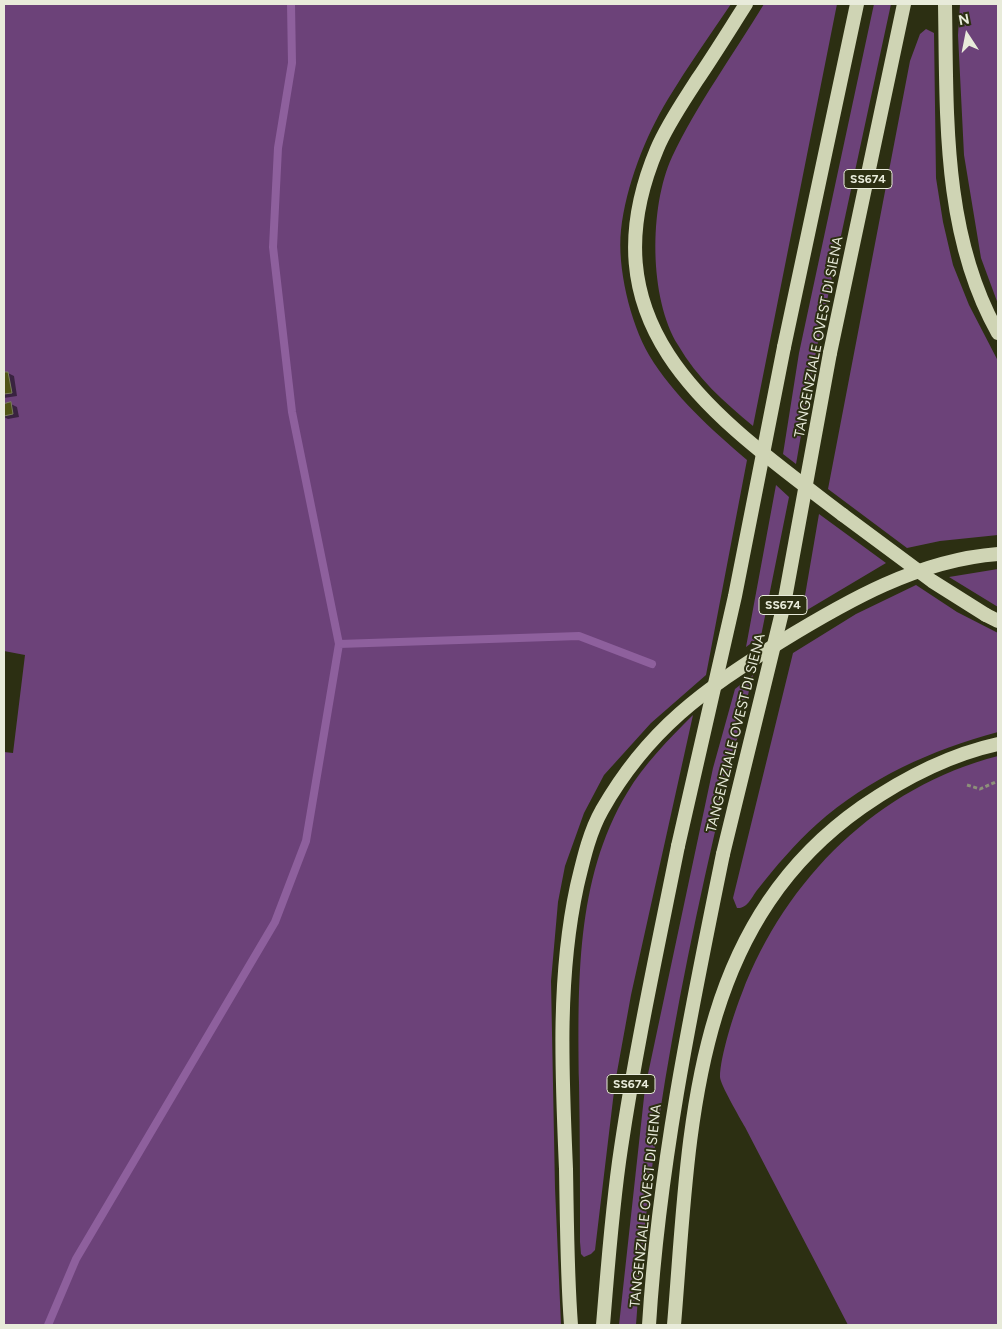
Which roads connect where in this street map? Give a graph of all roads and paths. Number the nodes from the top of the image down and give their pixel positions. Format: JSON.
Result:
{"nodes":[{"id":1,"x":746,"y":4,"type":"edge"},
{"id":2,"x":857,"y":4,"type":"edge"},
{"id":3,"x":904,"y":4,"type":"edge"},
{"id":4,"x":945,"y":4,"type":"edge"},
{"id":5,"x":998,"y":333,"type":"edge"},
{"id":6,"x":998,"y":554,"type":"edge"},
{"id":7,"x":992,"y":618,"type":"edge"},
{"id":8,"x":998,"y":744,"type":"edge"},
{"id":9,"x":998,"y":781,"type":"edge"},
{"id":10,"x":968,"y":785,"type":"dead end"},
{"id":11,"x":571,"y":1325,"type":"edge"},
{"id":12,"x":603,"y":1325,"type":"edge"},
{"id":13,"x":649,"y":1325,"type":"edge"},
{"id":14,"x":674,"y":1325,"type":"edge"}],
"edges":[{"from":1,"to":7,"type":"highway","bridge":true},
{"from":2,"to":12,"type":"highway","name":"TANGENZIALE OVEST DI SIENA","number":"SS674","bridge":true},
{"from":3,"to":13,"type":"highway","name":"TANGENZIALE OVEST DI SIENA","number":"SS674","bridge":true},
{"from":4,"to":5,"type":"highway"},
{"from":6,"to":11,"type":"highway"},
{"from":8,"to":14,"type":"highway"},
{"from":9,"to":10,"type":"path"}]}
